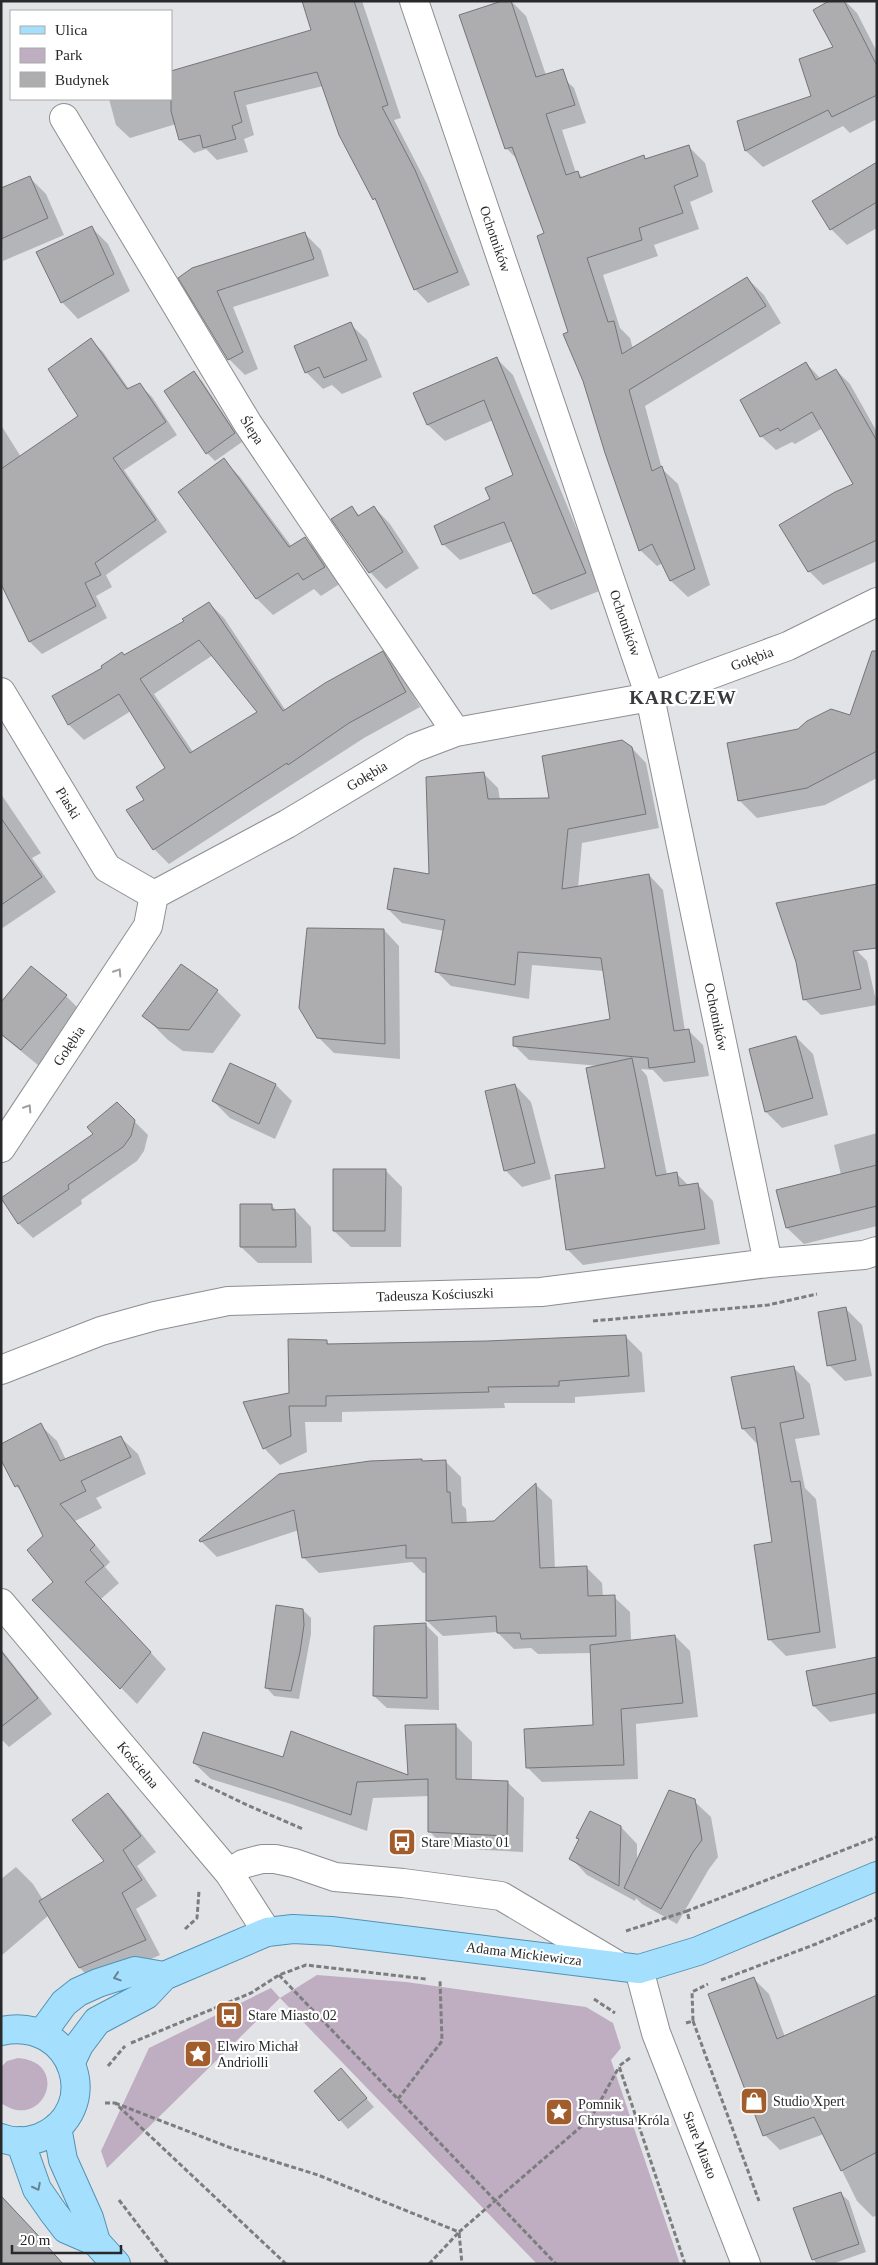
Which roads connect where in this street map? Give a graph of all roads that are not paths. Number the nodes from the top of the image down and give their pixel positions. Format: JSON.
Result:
{"nodes":[{"id":1,"x":414,"y":1,"type":"edge"},
{"id":2,"x":64,"y":118,"type":"dead end"},
{"id":3,"x":877,"y":602,"type":"edge"},
{"id":4,"x":1,"y":692,"type":"edge"},
{"id":5,"x":650,"y":697,"type":"junction"},
{"id":6,"x":456,"y":732,"type":"junction"},
{"id":7,"x":154,"y":895,"type":"junction"},
{"id":8,"x":5,"y":1135,"type":"edge"},
{"id":9,"x":877,"y":1251,"type":"edge"},
{"id":10,"x":768,"y":1263,"type":"junction"},
{"id":11,"x":1,"y":1370,"type":"edge"},
{"id":12,"x":1,"y":1603,"type":"edge"},
{"id":13,"x":229,"y":1873,"type":"junction"},
{"id":14,"x":877,"y":1876,"type":"edge"},
{"id":15,"x":267,"y":1932,"type":"junction"},
{"id":16,"x":629,"y":1967,"type":"junction"},
{"id":17,"x":164,"y":1976,"type":"junction"},
{"id":18,"x":1,"y":2031,"type":"edge"},
{"id":19,"x":42,"y":2033,"type":"junction"},
{"id":20,"x":71,"y":2062,"type":"junction"},
{"id":21,"x":57,"y":2127,"type":"junction"},
{"id":22,"x":10,"y":2140,"type":"edge"},
{"id":23,"x":96,"y":2242,"type":"junction"},
{"id":24,"x":116,"y":2264,"type":"edge"},
{"id":25,"x":746,"y":2264,"type":"edge"}],
"edges":[{"from":1,"to":5,"type":"street","name":"Ochotników"},
{"from":2,"to":6,"type":"street","name":"Ślepa"},
{"from":3,"to":5,"type":"street","name":"Gołębia"},
{"from":4,"to":7,"type":"street","name":"Piaski"},
{"from":5,"to":6,"type":"street","name":"Gołębia"},
{"from":5,"to":10,"type":"street","name":"Ochotników"},
{"from":6,"to":7,"type":"street","name":"Gołębia"},
{"from":8,"to":7,"type":"street","name":"Gołębia","one_way":true},
{"from":9,"to":10,"type":"street","name":"Tadeusza Kościuszki"},
{"from":10,"to":11,"type":"street","name":"Tadeusza Kościuszki"},
{"from":12,"to":13,"type":"street","name":"Kościelna"},
{"from":13,"to":15,"type":"street","name":"Kościelna"},
{"from":13,"to":16,"type":"street"},
{"from":14,"to":16,"type":"main road","name":"Adama Mickiewicza"},
{"from":15,"to":16,"type":"main road","name":"Adama Mickiewicza"},
{"from":15,"to":17,"type":"main road","name":"Adama Mickiewicza"},
{"from":16,"to":25,"type":"street","name":"Stare Miasto"},
{"from":17,"to":19,"type":"main road","one_way":true},
{"from":17,"to":20,"type":"main road","name":"Adama Mickiewicza"},
{"from":18,"to":19,"type":"main road"},
{"from":19,"to":20,"type":"main road"},
{"from":20,"to":21,"type":"main road"},
{"from":21,"to":22,"type":"main road"},
{"from":21,"to":23,"type":"main road"},
{"from":22,"to":23,"type":"main road","one_way":true},
{"from":23,"to":24,"type":"main road"}]}
